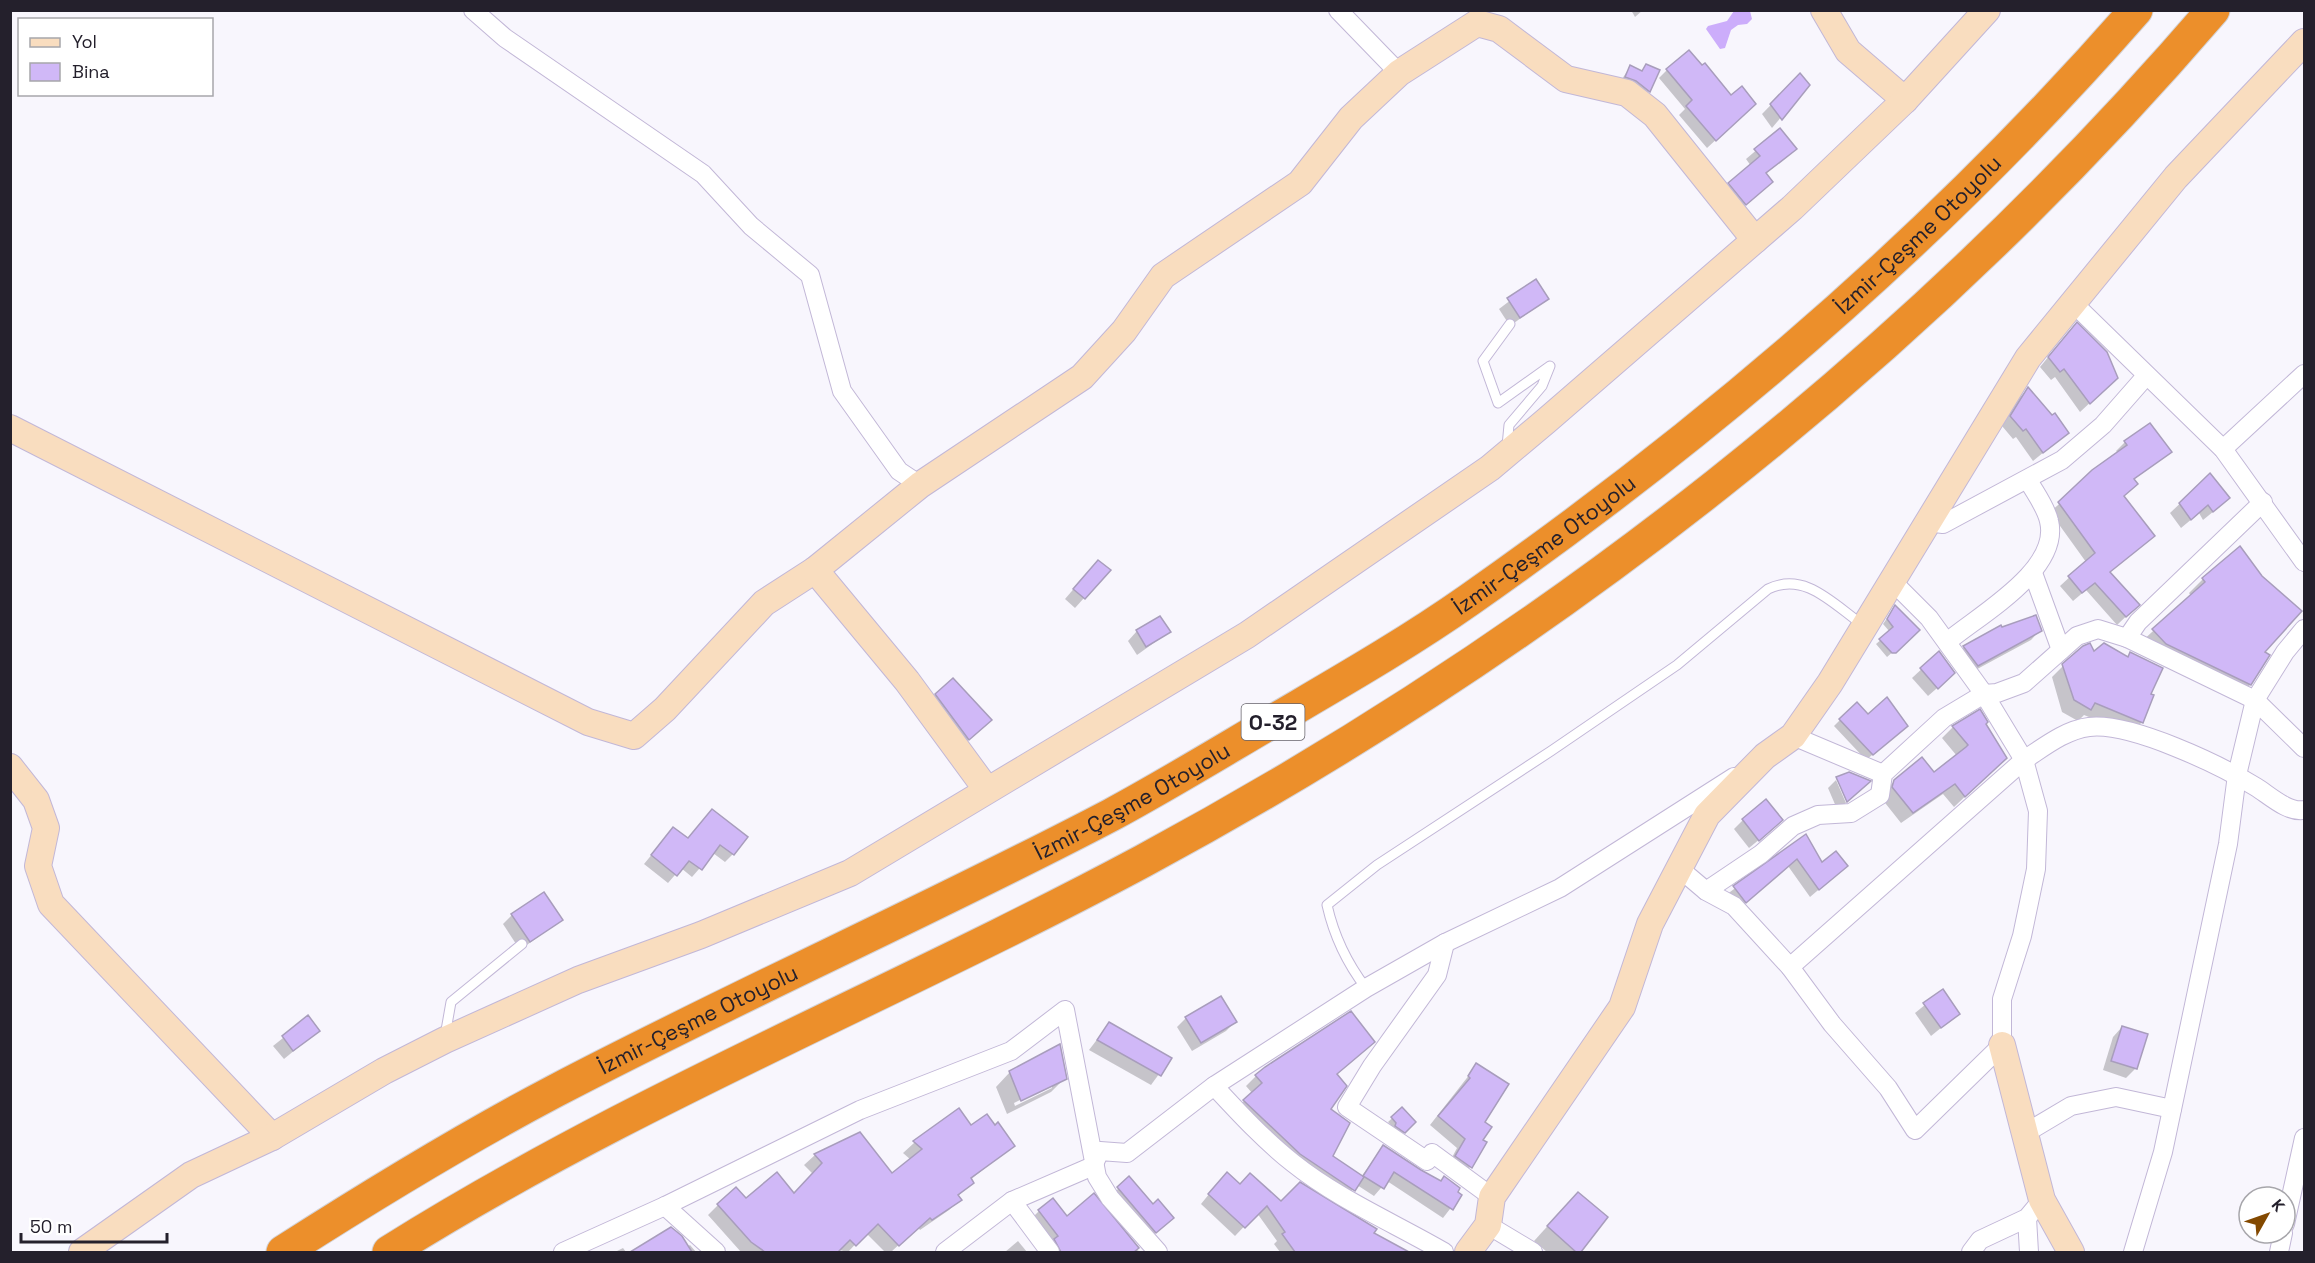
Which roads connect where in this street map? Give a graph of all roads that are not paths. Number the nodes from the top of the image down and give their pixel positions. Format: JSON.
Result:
{"nodes":[{"id":1,"x":473,"y":10,"type":"edge"},
{"id":2,"x":1338,"y":10,"type":"edge"},
{"id":3,"x":1824,"y":10,"type":"edge"},
{"id":4,"x":1988,"y":10,"type":"edge"},
{"id":5,"x":2136,"y":10,"type":"edge"},
{"id":6,"x":2213,"y":10,"type":"edge"},
{"id":7,"x":1483,"y":17,"type":"edge"},
{"id":8,"x":2304,"y":42,"type":"edge"},
{"id":9,"x":1399,"y":73,"type":"junction"},
{"id":10,"x":1905,"y":100,"type":"junction"},
{"id":11,"x":1755,"y":240,"type":"junction"},
{"id":12,"x":2073,"y":303,"type":"junction"},
{"id":13,"x":1510,"y":324,"type":"dead end"},
{"id":14,"x":2304,"y":374,"type":"edge"},
{"id":15,"x":2146,"y":376,"type":"junction"},
{"id":16,"x":10,"y":428,"type":"edge"},
{"id":17,"x":2223,"y":448,"type":"junction"},
{"id":18,"x":1506,"y":455,"type":"junction"},
{"id":19,"x":898,"y":471,"type":"junction"},
{"id":20,"x":2028,"y":480,"type":"junction"},
{"id":21,"x":920,"y":485,"type":"junction"},
{"id":22,"x":2263,"y":502,"type":"junction"},
{"id":23,"x":890,"y":508,"type":"junction"},
{"id":24,"x":1928,"y":522,"type":"junction"},
{"id":25,"x":2304,"y":562,"type":"edge"},
{"id":26,"x":815,"y":570,"type":"junction"},
{"id":27,"x":2033,"y":573,"type":"junction"},
{"id":28,"x":1893,"y":581,"type":"junction"},
{"id":29,"x":1865,"y":627,"type":"junction"},
{"id":30,"x":2304,"y":629,"type":"edge"},
{"id":31,"x":2127,"y":638,"type":"junction"},
{"id":32,"x":1947,"y":642,"type":"junction"},
{"id":33,"x":2061,"y":650,"type":"junction"},
{"id":34,"x":1984,"y":694,"type":"junction"},
{"id":35,"x":2255,"y":700,"type":"junction"},
{"id":36,"x":1793,"y":736,"type":"junction"},
{"id":37,"x":2304,"y":748,"type":"edge"},
{"id":38,"x":1766,"y":756,"type":"junction"},
{"id":39,"x":2024,"y":760,"type":"junction"},
{"id":40,"x":10,"y":767,"type":"edge"},
{"id":41,"x":1883,"y":774,"type":"junction"},
{"id":42,"x":2236,"y":775,"type":"junction"},
{"id":43,"x":987,"y":790,"type":"junction"},
{"id":44,"x":2304,"y":810,"type":"edge"},
{"id":45,"x":1680,"y":868,"type":"junction"},
{"id":46,"x":1706,"y":891,"type":"junction"},
{"id":47,"x":1445,"y":943,"type":"junction"},
{"id":48,"x":522,"y":944,"type":"dead end"},
{"id":49,"x":1790,"y":967,"type":"junction"},
{"id":50,"x":1366,"y":988,"type":"junction"},
{"id":51,"x":445,"y":1040,"type":"junction"},
{"id":52,"x":2002,"y":1045,"type":"junction"},
{"id":53,"x":1214,"y":1086,"type":"junction"},
{"id":54,"x":2172,"y":1109,"type":"junction"},
{"id":55,"x":2024,"y":1134,"type":"junction"},
{"id":56,"x":272,"y":1137,"type":"junction"},
{"id":57,"x":2304,"y":1138,"type":"edge"},
{"id":58,"x":1093,"y":1166,"type":"junction"},
{"id":59,"x":2294,"y":1185,"type":"edge"},
{"id":60,"x":1491,"y":1197,"type":"junction"},
{"id":61,"x":1012,"y":1201,"type":"junction"},
{"id":62,"x":665,"y":1206,"type":"junction"},
{"id":63,"x":2035,"y":1209,"type":"junction"},
{"id":64,"x":1488,"y":1225,"type":"junction"},
{"id":65,"x":82,"y":1252,"type":"edge"},
{"id":66,"x":284,"y":1252,"type":"edge"},
{"id":67,"x":389,"y":1252,"type":"edge"},
{"id":68,"x":563,"y":1252,"type":"edge"},
{"id":69,"x":716,"y":1252,"type":"edge"},
{"id":70,"x":945,"y":1252,"type":"edge"},
{"id":71,"x":1050,"y":1252,"type":"edge"},
{"id":72,"x":1158,"y":1252,"type":"edge"},
{"id":73,"x":1444,"y":1252,"type":"edge"},
{"id":74,"x":1468,"y":1252,"type":"edge"},
{"id":75,"x":1533,"y":1252,"type":"edge"},
{"id":76,"x":1971,"y":1252,"type":"edge"},
{"id":77,"x":2029,"y":1252,"type":"edge"},
{"id":78,"x":2071,"y":1252,"type":"edge"},
{"id":79,"x":2133,"y":1252,"type":"edge"}],
"edges":[{"from":1,"to":19,"type":"street"},
{"from":2,"to":9,"type":"street"},
{"from":3,"to":10,"type":"street"},
{"from":4,"to":10,"type":"street"},
{"from":5,"to":66,"type":"highway","name":"İzmir-Çeşme Otoyolu","number":"O-32"},
{"from":6,"to":67,"type":"highway","number":"O-32"},
{"from":7,"to":9,"type":"street"},
{"from":7,"to":11,"type":"street"},
{"from":8,"to":12,"type":"street"},
{"from":9,"to":21,"type":"street"},
{"from":10,"to":11,"type":"street"},
{"from":11,"to":18,"type":"street"},
{"from":12,"to":15,"type":"street"},
{"from":12,"to":24,"type":"street"},
{"from":13,"to":18,"type":"lane"},
{"from":14,"to":17,"type":"street"},
{"from":15,"to":17,"type":"street"},
{"from":15,"to":20,"type":"street"},
{"from":16,"to":26,"type":"street"},
{"from":17,"to":22,"type":"street"},
{"from":18,"to":43,"type":"street"},
{"from":19,"to":21,"type":"street"},
{"from":19,"to":23,"type":"street"},
{"from":20,"to":24,"type":"street"},
{"from":20,"to":27,"type":"street"},
{"from":21,"to":23,"type":"street"},
{"from":22,"to":25,"type":"street"},
{"from":22,"to":31,"type":"street"},
{"from":23,"to":26,"type":"street"},
{"from":24,"to":28,"type":"street"},
{"from":26,"to":43,"type":"street"},
{"from":27,"to":32,"type":"street"},
{"from":27,"to":33,"type":"street"},
{"from":28,"to":29,"type":"street"},
{"from":28,"to":32,"type":"street"},
{"from":29,"to":36,"type":"street"},
{"from":29,"to":50,"type":"lane"},
{"from":30,"to":35,"type":"street"},
{"from":31,"to":33,"type":"street"},
{"from":31,"to":35,"type":"street"},
{"from":32,"to":34,"type":"street"},
{"from":33,"to":34,"type":"street"},
{"from":34,"to":39,"type":"street"},
{"from":34,"to":41,"type":"street"},
{"from":35,"to":37,"type":"street"},
{"from":35,"to":42,"type":"street"},
{"from":36,"to":38,"type":"street"},
{"from":36,"to":41,"type":"street"},
{"from":38,"to":45,"type":"street"},
{"from":38,"to":47,"type":"street"},
{"from":39,"to":42,"type":"street"},
{"from":39,"to":49,"type":"street"},
{"from":39,"to":52,"type":"street"},
{"from":40,"to":56,"type":"street"},
{"from":41,"to":46,"type":"street"},
{"from":42,"to":44,"type":"street"},
{"from":42,"to":54,"type":"street"},
{"from":43,"to":51,"type":"street"},
{"from":45,"to":46,"type":"street"},
{"from":45,"to":60,"type":"street"},
{"from":46,"to":49,"type":"street"},
{"from":47,"to":50,"type":"street"},
{"from":47,"to":60,"type":"street"},
{"from":48,"to":51,"type":"lane"},
{"from":49,"to":52,"type":"street"},
{"from":50,"to":53,"type":"street"},
{"from":51,"to":56,"type":"street"},
{"from":52,"to":55,"type":"street"},
{"from":53,"to":58,"type":"street"},
{"from":53,"to":73,"type":"street"},
{"from":54,"to":55,"type":"street"},
{"from":54,"to":79,"type":"street"},
{"from":55,"to":63,"type":"street"},
{"from":56,"to":65,"type":"street"},
{"from":57,"to":59,"type":"street"},
{"from":58,"to":61,"type":"street"},
{"from":58,"to":62,"type":"street"},
{"from":58,"to":72,"type":"street"},
{"from":60,"to":64,"type":"street"},
{"from":61,"to":70,"type":"street"},
{"from":61,"to":71,"type":"street"},
{"from":62,"to":68,"type":"street"},
{"from":62,"to":69,"type":"street"},
{"from":63,"to":76,"type":"street"},
{"from":63,"to":77,"type":"street"},
{"from":63,"to":78,"type":"street"},
{"from":64,"to":74,"type":"street"},
{"from":64,"to":75,"type":"street"}]}
